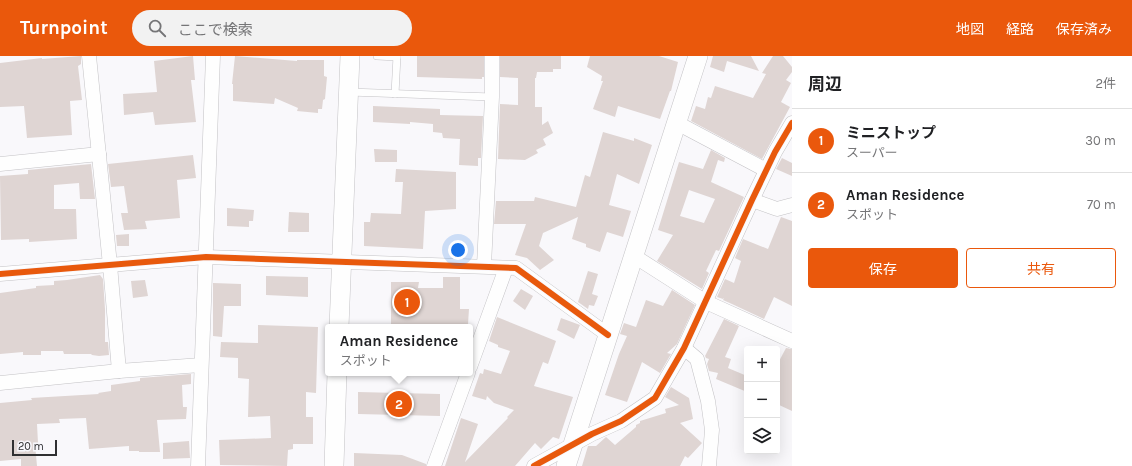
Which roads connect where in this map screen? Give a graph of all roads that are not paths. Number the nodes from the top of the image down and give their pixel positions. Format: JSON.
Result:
{"nodes":[{"id":1,"x":89,"y":56,"type":"edge"},
{"id":2,"x":213,"y":56,"type":"edge"},
{"id":3,"x":350,"y":56,"type":"edge"},
{"id":4,"x":377,"y":56,"type":"edge"},
{"id":5,"x":396,"y":56,"type":"edge"},
{"id":6,"x":492,"y":56,"type":"edge"},
{"id":7,"x":698,"y":56,"type":"edge"},
{"id":8,"x":349,"y":92,"type":"junction"},
{"id":9,"x":395,"y":94,"type":"junction"},
{"id":10,"x":492,"y":97,"type":"junction"},
{"id":11,"x":677,"y":123,"type":"junction"},
{"id":12,"x":792,"y":123,"type":"edge"},
{"id":13,"x":99,"y":154,"type":"junction"},
{"id":14,"x":0,"y":164,"type":"edge"},
{"id":15,"x":766,"y":170,"type":"junction"},
{"id":16,"x":752,"y":200,"type":"junction"},
{"id":17,"x":792,"y":205,"type":"edge"},
{"id":18,"x":634,"y":256,"type":"junction"},
{"id":19,"x":206,"y":258,"type":"junction"},
{"id":20,"x":342,"y":261,"type":"junction"},
{"id":21,"x":110,"y":265,"type":"junction"},
{"id":22,"x":484,"y":266,"type":"junction"},
{"id":23,"x":506,"y":268,"type":"junction"},
{"id":24,"x":0,"y":274,"type":"edge"},
{"id":25,"x":706,"y":302,"type":"junction"},
{"id":26,"x":340,"y":324,"type":"edge"},
{"id":27,"x":608,"y":335,"type":"junction"},
{"id":28,"x":792,"y":341,"type":"edge"},
{"id":29,"x":684,"y":348,"type":"junction"},
{"id":30,"x":473,"y":359,"type":"edge"},
{"id":31,"x":202,"y":365,"type":"junction"},
{"id":32,"x":119,"y":371,"type":"junction"},
{"id":33,"x":338,"y":376,"type":"edge"},
{"id":34,"x":467,"y":376,"type":"edge"},
{"id":35,"x":0,"y":383,"type":"edge"},
{"id":36,"x":572,"y":445,"type":"junction"},
{"id":37,"x":198,"y":466,"type":"edge"},
{"id":38,"x":334,"y":466,"type":"edge"},
{"id":39,"x":434,"y":466,"type":"edge"},
{"id":40,"x":534,"y":466,"type":"edge"},
{"id":41,"x":566,"y":466,"type":"edge"},
{"id":42,"x":709,"y":466,"type":"edge"}],
"edges":[{"from":1,"to":13,"type":"street"},
{"from":2,"to":19,"type":"street"},
{"from":3,"to":8,"type":"street"},
{"from":4,"to":5,"type":"lane"},
{"from":5,"to":9,"type":"lane"},
{"from":6,"to":10,"type":"street"},
{"from":7,"to":11,"type":"street"},
{"from":8,"to":9,"type":"lane"},
{"from":8,"to":20,"type":"street"},
{"from":9,"to":10,"type":"lane"},
{"from":10,"to":22,"type":"street"},
{"from":11,"to":15,"type":"street"},
{"from":11,"to":18,"type":"street"},
{"from":12,"to":15,"type":"street"},
{"from":13,"to":14,"type":"street"},
{"from":13,"to":21,"type":"street"},
{"from":15,"to":16,"type":"street"},
{"from":16,"to":17,"type":"street"},
{"from":16,"to":25,"type":"street"},
{"from":18,"to":25,"type":"street"},
{"from":18,"to":27,"type":"street"},
{"from":19,"to":20,"type":"street"},
{"from":19,"to":21,"type":"street"},
{"from":19,"to":31,"type":"street"},
{"from":20,"to":22,"type":"street"},
{"from":20,"to":26,"type":"street"},
{"from":21,"to":24,"type":"street"},
{"from":21,"to":32,"type":"street"},
{"from":22,"to":23,"type":"street"},
{"from":23,"to":27,"type":"street"},
{"from":23,"to":30,"type":"street"},
{"from":25,"to":28,"type":"street"},
{"from":25,"to":29,"type":"street"},
{"from":27,"to":36,"type":"street"},
{"from":29,"to":36,"type":"street"},
{"from":29,"to":42,"type":"street"},
{"from":31,"to":32,"type":"street"},
{"from":31,"to":37,"type":"street"},
{"from":32,"to":35,"type":"street"},
{"from":33,"to":38,"type":"street"},
{"from":34,"to":39,"type":"street"},
{"from":36,"to":40,"type":"street"},
{"from":36,"to":41,"type":"street"}]}
